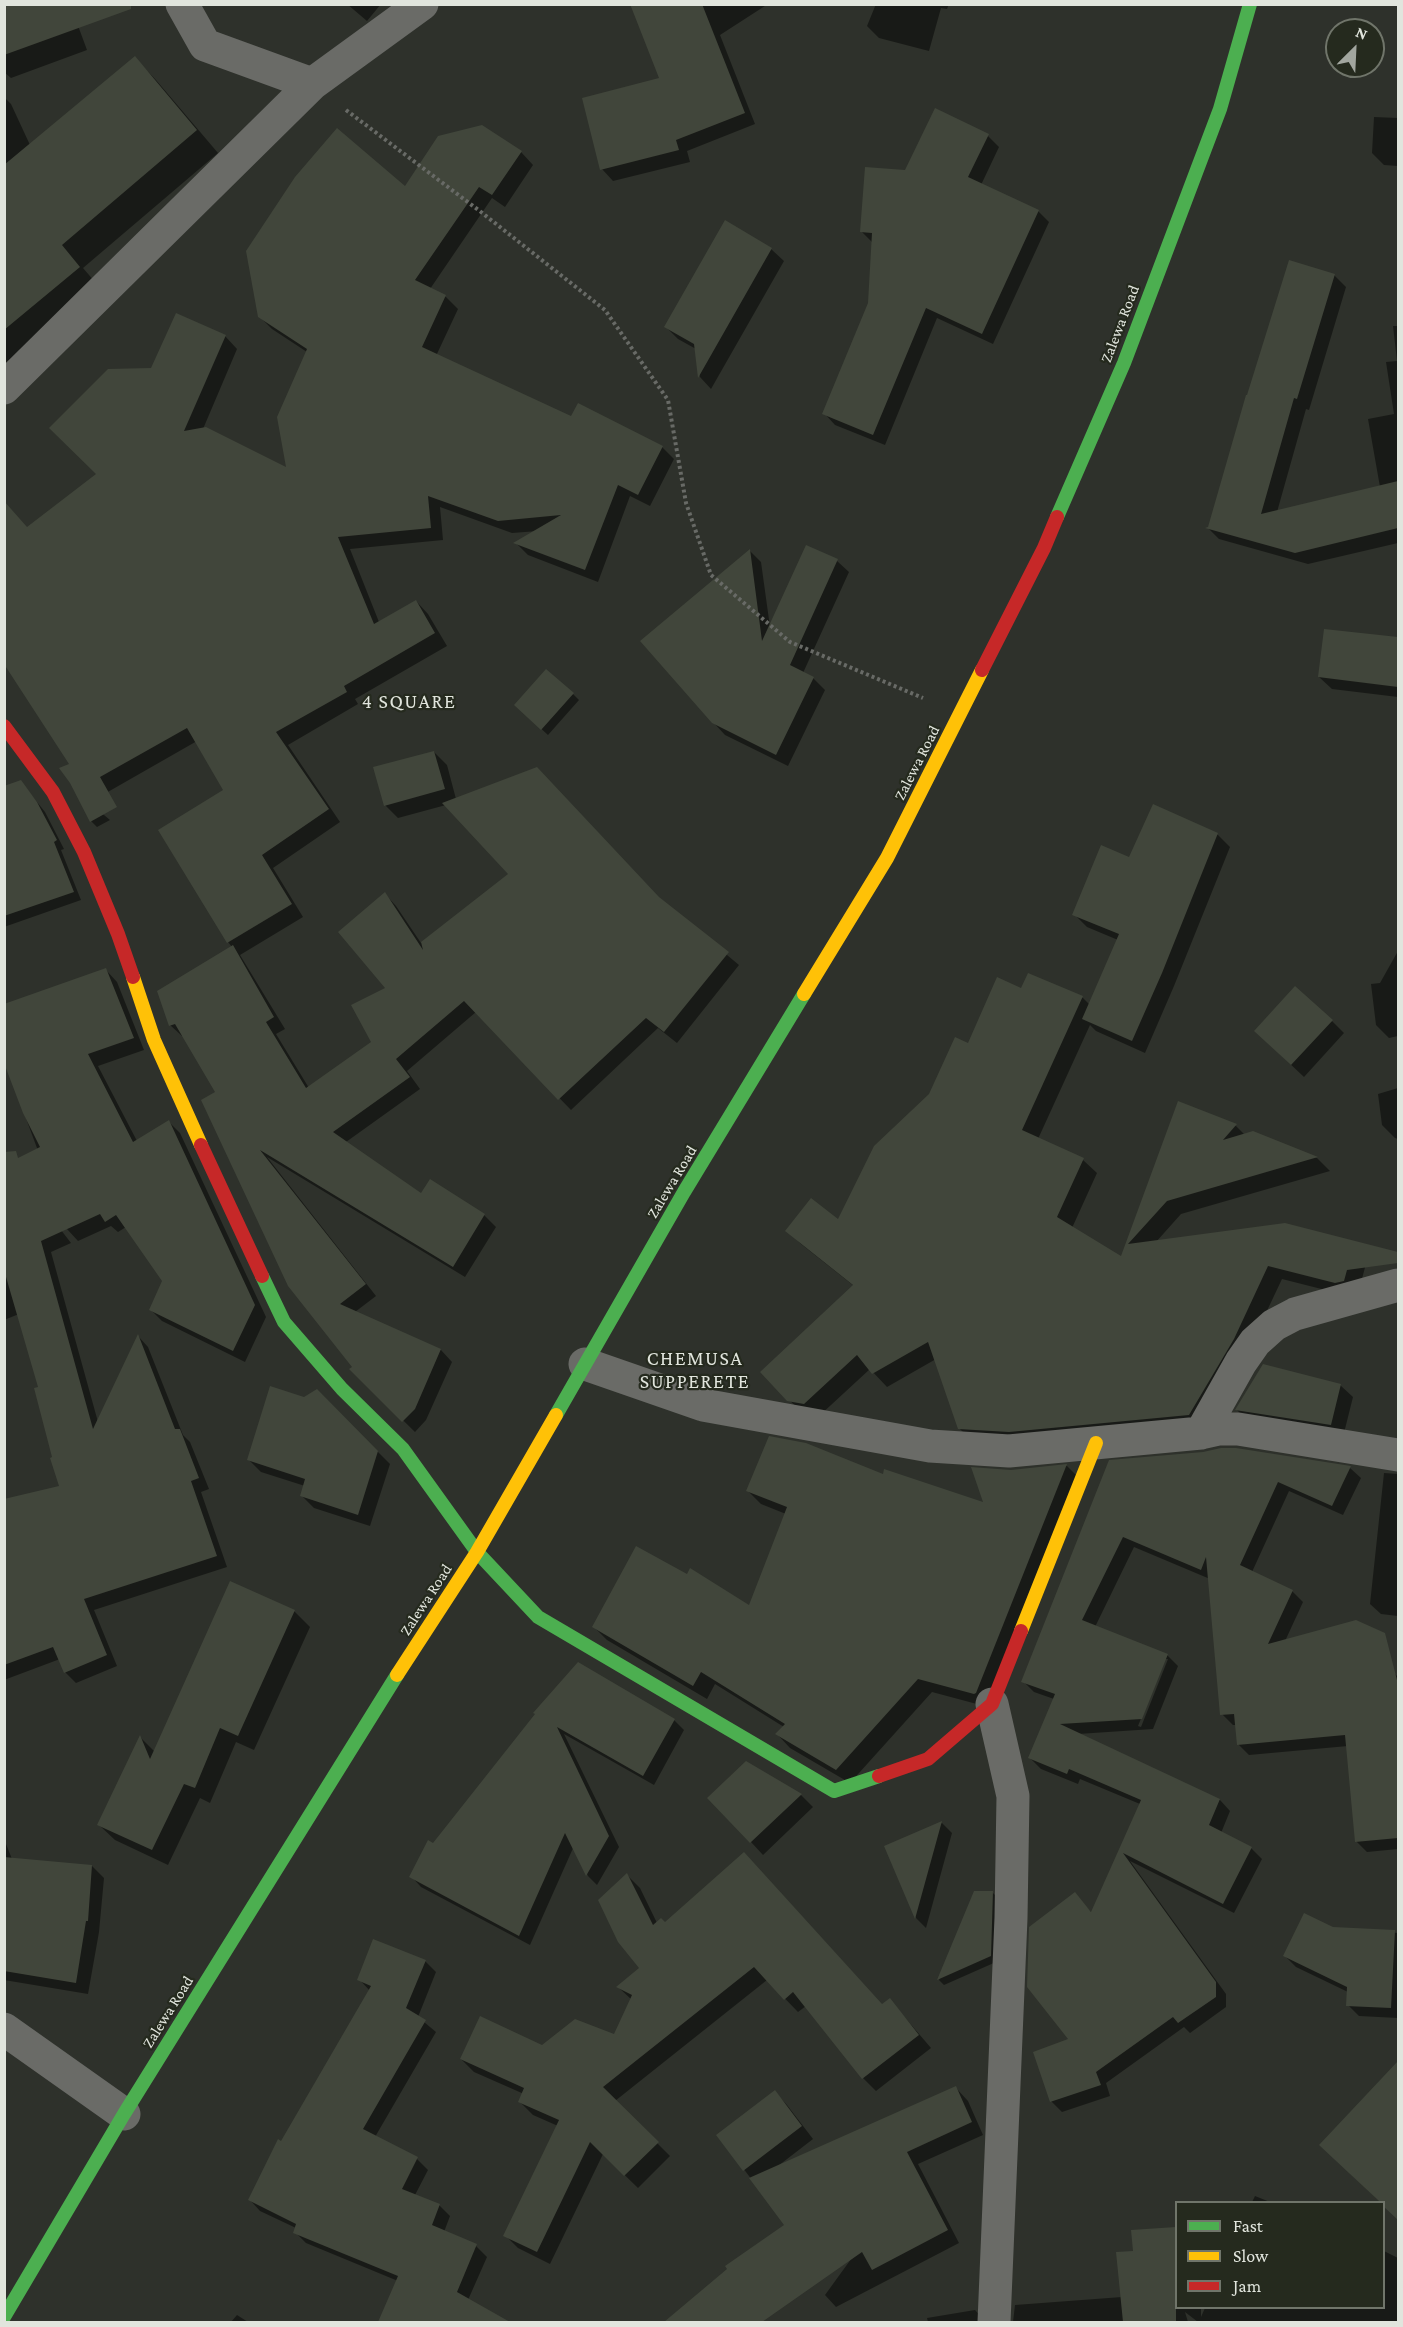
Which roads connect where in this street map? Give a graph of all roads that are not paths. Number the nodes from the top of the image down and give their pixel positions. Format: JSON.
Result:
{"nodes":[{"id":1,"x":182,"y":4,"type":"edge"},
{"id":2,"x":422,"y":4,"type":"edge"},
{"id":3,"x":1250,"y":4,"type":"edge"},
{"id":4,"x":312,"y":84,"type":"junction"},
{"id":5,"x":4,"y":388,"type":"edge"},
{"id":6,"x":4,"y":726,"type":"edge"},
{"id":7,"x":1398,"y":1285,"type":"edge"},
{"id":8,"x":585,"y":1364,"type":"junction"},
{"id":9,"x":1201,"y":1433,"type":"junction"},
{"id":10,"x":1096,"y":1443,"type":"junction"},
{"id":11,"x":1398,"y":1455,"type":"edge"},
{"id":12,"x":477,"y":1552,"type":"junction"},
{"id":13,"x":992,"y":1704,"type":"junction"},
{"id":14,"x":4,"y":2029,"type":"edge"},
{"id":15,"x":124,"y":2114,"type":"junction"},
{"id":16,"x":4,"y":2317,"type":"edge"},
{"id":17,"x":994,"y":2322,"type":"edge"}],
"edges":[{"from":1,"to":4,"type":"street"},
{"from":2,"to":4,"type":"street"},
{"from":3,"to":8,"type":"main road","name":"Zalewa Road"},
{"from":4,"to":5,"type":"street"},
{"from":6,"to":12,"type":"main road"},
{"from":7,"to":9,"type":"street"},
{"from":8,"to":10,"type":"street"},
{"from":8,"to":12,"type":"main road","name":"Zalewa Road"},
{"from":9,"to":10,"type":"street"},
{"from":9,"to":11,"type":"street"},
{"from":10,"to":13,"type":"main road"},
{"from":12,"to":13,"type":"main road"},
{"from":12,"to":15,"type":"main road","name":"Zalewa Road"},
{"from":13,"to":17,"type":"street"},
{"from":14,"to":15,"type":"street"},
{"from":15,"to":16,"type":"main road","name":"Zalewa Road"}]}
